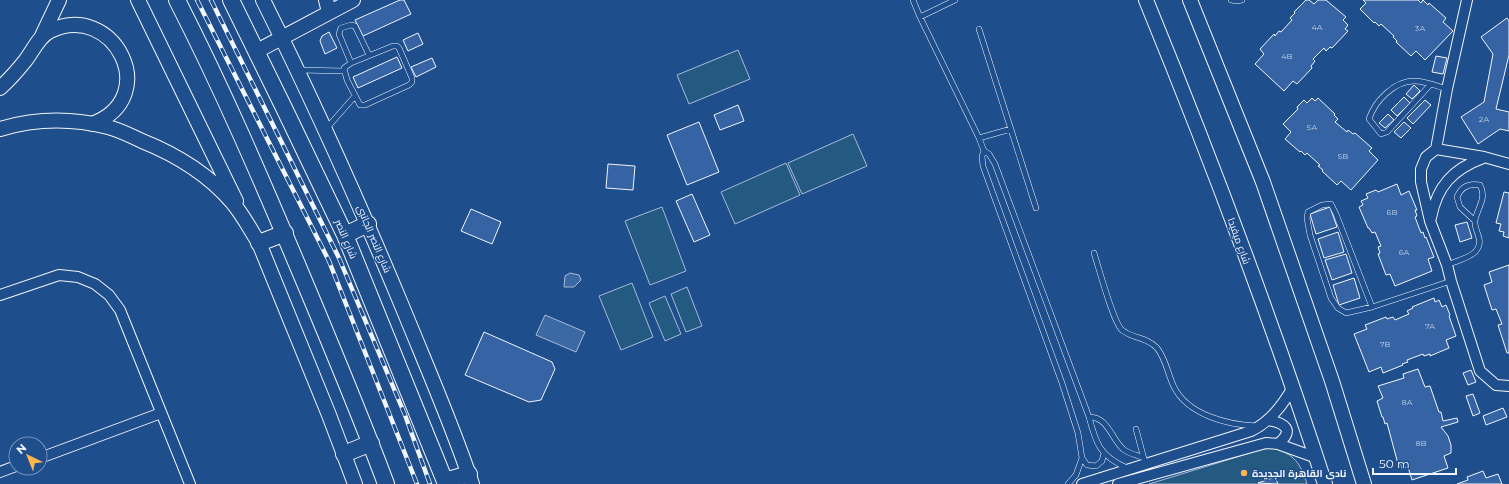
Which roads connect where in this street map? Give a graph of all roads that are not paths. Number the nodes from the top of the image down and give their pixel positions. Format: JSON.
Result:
{"nodes":[{"id":1,"x":59,"y":0,"type":"edge"},
{"id":2,"x":138,"y":0,"type":"edge"},
{"id":3,"x":177,"y":0,"type":"edge"},
{"id":4,"x":231,"y":0,"type":"edge"},
{"id":5,"x":263,"y":0,"type":"edge"},
{"id":6,"x":353,"y":0,"type":"edge"},
{"id":7,"x":913,"y":0,"type":"edge"},
{"id":8,"x":956,"y":0,"type":"edge"},
{"id":9,"x":1146,"y":0,"type":"edge"},
{"id":10,"x":1190,"y":0,"type":"edge"},
{"id":11,"x":1231,"y":0,"type":"edge"},
{"id":12,"x":1242,"y":0,"type":"edge"},
{"id":13,"x":1467,"y":0,"type":"edge"},
{"id":14,"x":327,"y":6,"type":"edge"},
{"id":15,"x":920,"y":17,"type":"junction"},
{"id":16,"x":979,"y":29,"type":"dead end"},
{"id":17,"x":42,"y":36,"type":"junction"},
{"id":18,"x":282,"y":38,"type":"junction"},
{"id":19,"x":257,"y":51,"type":"junction"},
{"id":20,"x":369,"y":56,"type":"junction"},
{"id":21,"x":351,"y":63,"type":"junction"},
{"id":22,"x":298,"y":70,"type":"junction"},
{"id":23,"x":344,"y":71,"type":"junction"},
{"id":24,"x":1430,"y":85,"type":"junction"},
{"id":25,"x":0,"y":88,"type":"edge"},
{"id":26,"x":1447,"y":89,"type":"junction"},
{"id":27,"x":355,"y":96,"type":"junction"},
{"id":28,"x":92,"y":124,"type":"junction"},
{"id":29,"x":0,"y":129,"type":"edge"},
{"id":30,"x":1011,"y":129,"type":"junction"},
{"id":31,"x":325,"y":130,"type":"junction"},
{"id":32,"x":980,"y":138,"type":"junction"},
{"id":33,"x":1436,"y":149,"type":"junction"},
{"id":34,"x":984,"y":151,"type":"junction"},
{"id":35,"x":1484,"y":157,"type":"junction"},
{"id":36,"x":1509,"y":164,"type":"edge"},
{"id":37,"x":1036,"y":208,"type":"dead end"},
{"id":38,"x":245,"y":220,"type":"junction"},
{"id":39,"x":1475,"y":221,"type":"junction"},
{"id":40,"x":1430,"y":222,"type":"junction"},
{"id":41,"x":368,"y":224,"type":"junction"},
{"id":42,"x":285,"y":233,"type":"junction"},
{"id":43,"x":345,"y":235,"type":"junction"},
{"id":44,"x":259,"y":244,"type":"junction"},
{"id":45,"x":1094,"y":253,"type":"dead end"},
{"id":46,"x":1446,"y":265,"type":"junction"},
{"id":47,"x":1451,"y":281,"type":"junction"},
{"id":48,"x":0,"y":295,"type":"edge"},
{"id":49,"x":1372,"y":307,"type":"junction"},
{"id":50,"x":1509,"y":386,"type":"edge"},
{"id":51,"x":1293,"y":387,"type":"junction"},
{"id":52,"x":161,"y":413,"type":"junction"},
{"id":53,"x":1089,"y":417,"type":"junction"},
{"id":54,"x":1264,"y":423,"type":"junction"},
{"id":55,"x":1136,"y":429,"type":"dead end"},
{"id":56,"x":371,"y":443,"type":"junction"},
{"id":57,"x":1278,"y":444,"type":"junction"},
{"id":58,"x":1104,"y":453,"type":"junction"},
{"id":59,"x":344,"y":454,"type":"junction"},
{"id":60,"x":48,"y":455,"type":"edge"},
{"id":61,"x":1082,"y":458,"type":"junction"},
{"id":62,"x":1317,"y":458,"type":"junction"},
{"id":63,"x":1144,"y":461,"type":"junction"},
{"id":64,"x":1129,"y":470,"type":"junction"},
{"id":65,"x":470,"y":479,"type":"edge"},
{"id":66,"x":1147,"y":479,"type":"edge"},
{"id":67,"x":445,"y":483,"type":"edge"},
{"id":68,"x":190,"y":484,"type":"edge"},
{"id":69,"x":355,"y":484,"type":"edge"},
{"id":70,"x":386,"y":484,"type":"edge"},
{"id":71,"x":1068,"y":484,"type":"edge"},
{"id":72,"x":1082,"y":484,"type":"edge"},
{"id":73,"x":1118,"y":484,"type":"edge"},
{"id":74,"x":1326,"y":484,"type":"edge"},
{"id":75,"x":1364,"y":484,"type":"edge"}],
"edges":[{"from":1,"to":17,"type":"street"},
{"from":2,"to":38,"type":"street"},
{"from":3,"to":42,"type":"main road"},
{"from":4,"to":19,"type":"main road","name":"شارع النصر"},
{"from":5,"to":18,"type":"street","name":"شارع النصر الجانبى"},
{"from":6,"to":14,"type":"street"},
{"from":7,"to":15,"type":"lane"},
{"from":8,"to":15,"type":"lane"},
{"from":9,"to":51,"type":"street","name":"شارع ميفيدا"},
{"from":10,"to":75,"type":"street"},
{"from":11,"to":12,"type":"lane"},
{"from":13,"to":26,"type":"street"},
{"from":14,"to":18,"type":"street"},
{"from":15,"to":32,"type":"lane"},
{"from":16,"to":30,"type":"lane"},
{"from":17,"to":25,"type":"street"},
{"from":17,"to":28,"type":"street"},
{"from":18,"to":19,"type":"street"},
{"from":18,"to":22,"type":"street","name":"شارع النصر الجانبى"},
{"from":19,"to":43,"type":"main road","name":"شارع النصر"},
{"from":20,"to":21,"type":"lane"},
{"from":20,"to":21,"type":"lane"},
{"from":20,"to":27,"type":"lane"},
{"from":21,"to":23,"type":"lane"},
{"from":22,"to":23,"type":"lane"},
{"from":22,"to":31,"type":"street","name":"شارع النصر الجانبى"},
{"from":23,"to":27,"type":"lane"},
{"from":24,"to":24,"type":"lane"},
{"from":24,"to":26,"type":"lane"},
{"from":26,"to":33,"type":"street"},
{"from":27,"to":31,"type":"lane"},
{"from":28,"to":29,"type":"street"},
{"from":28,"to":38,"type":"street"},
{"from":30,"to":32,"type":"lane"},
{"from":30,"to":37,"type":"lane"},
{"from":31,"to":41,"type":"street","name":"شارع النصر الجانبى"},
{"from":32,"to":34,"type":"lane"},
{"from":33,"to":35,"type":"street"},
{"from":33,"to":40,"type":"street"},
{"from":34,"to":53,"type":"lane"},
{"from":34,"to":61,"type":"lane"},
{"from":35,"to":36,"type":"street"},
{"from":35,"to":40,"type":"street"},
{"from":38,"to":44,"type":"street"},
{"from":39,"to":39,"type":"lane"},
{"from":39,"to":46,"type":"lane"},
{"from":40,"to":46,"type":"street"},
{"from":41,"to":43,"type":"main road"},
{"from":41,"to":65,"type":"street","name":"شارع النصر الجانبى"},
{"from":42,"to":44,"type":"main road"},
{"from":42,"to":56,"type":"main road"},
{"from":43,"to":67,"type":"main road","name":"شارع النصر"},
{"from":44,"to":59,"type":"street"},
{"from":45,"to":54,"type":"lane"},
{"from":46,"to":47,"type":"street"},
{"from":47,"to":49,"type":"lane"},
{"from":47,"to":50,"type":"street"},
{"from":48,"to":52,"type":"street"},
{"from":49,"to":49,"type":"lane"},
{"from":51,"to":54,"type":"street"},
{"from":51,"to":62,"type":"street","name":"شارع ميفيدا"},
{"from":52,"to":60,"type":"street"},
{"from":52,"to":68,"type":"street"},
{"from":53,"to":58,"type":"lane"},
{"from":53,"to":63,"type":"lane"},
{"from":54,"to":57,"type":"street"},
{"from":54,"to":63,"type":"street"},
{"from":55,"to":63,"type":"lane"},
{"from":56,"to":59,"type":"main road"},
{"from":56,"to":70,"type":"main road"},
{"from":57,"to":62,"type":"street"},
{"from":57,"to":66,"type":"street"},
{"from":58,"to":61,"type":"lane"},
{"from":58,"to":64,"type":"lane"},
{"from":59,"to":69,"type":"street"},
{"from":61,"to":71,"type":"lane"},
{"from":62,"to":74,"type":"street","name":"شارع ميفيدا"},
{"from":63,"to":64,"type":"street"},
{"from":64,"to":72,"type":"street"},
{"from":65,"to":67,"type":"main road"},
{"from":66,"to":73,"type":"street"}]}
